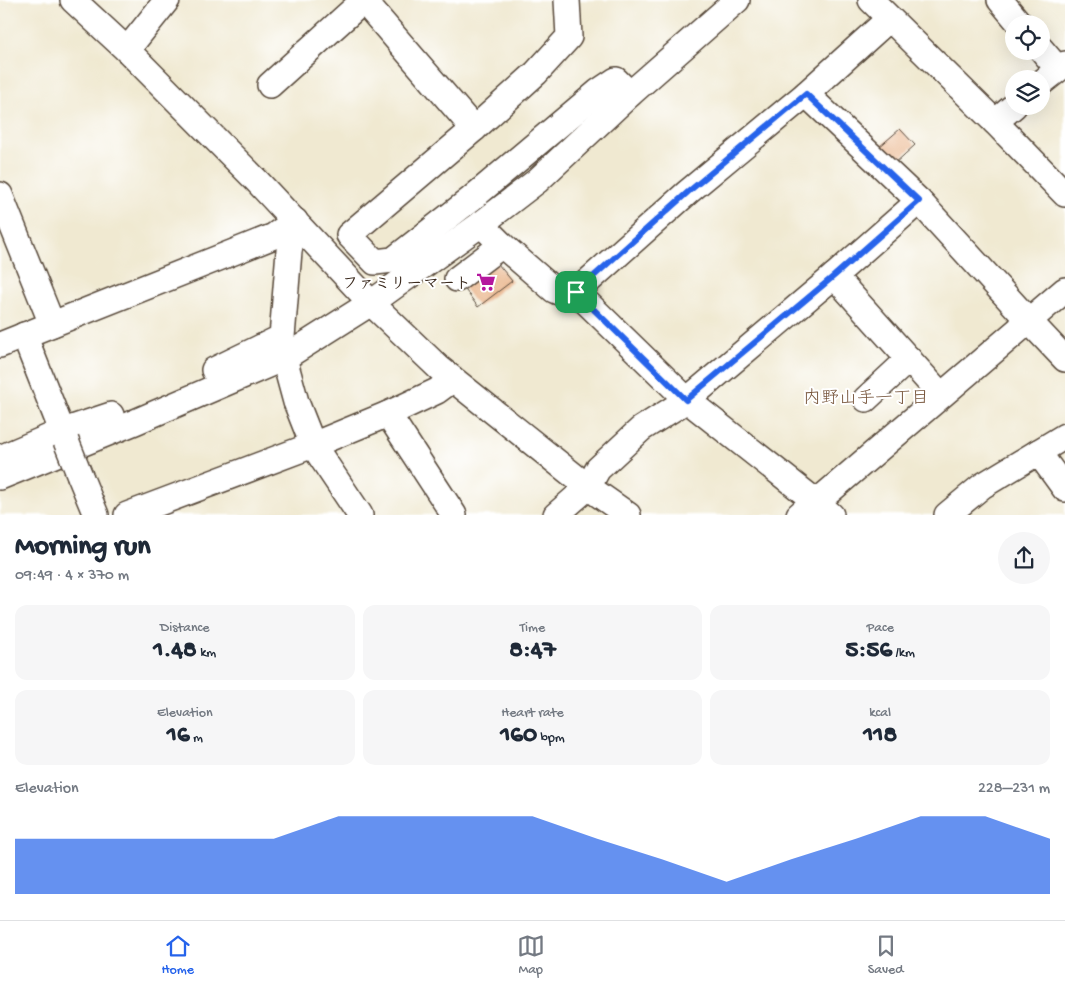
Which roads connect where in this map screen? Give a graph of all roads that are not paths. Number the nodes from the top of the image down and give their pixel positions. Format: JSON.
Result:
{"nodes":[{"id":1,"x":73,"y":0,"type":"edge"},
{"id":2,"x":167,"y":0,"type":"edge"},
{"id":3,"x":363,"y":0,"type":"edge"},
{"id":4,"x":567,"y":0,"type":"edge"},
{"id":5,"x":737,"y":0,"type":"edge"},
{"id":6,"x":871,"y":0,"type":"edge"},
{"id":7,"x":1000,"y":0,"type":"edge"},
{"id":8,"x":1012,"y":15,"type":"edge"},
{"id":9,"x":889,"y":19,"type":"junction"},
{"id":10,"x":127,"y":50,"type":"junction"},
{"id":11,"x":1048,"y":60,"type":"edge"},
{"id":12,"x":1055,"y":72,"type":"edge"},
{"id":13,"x":270,"y":85,"type":"dead end"},
{"id":14,"x":630,"y":94,"type":"junction"},
{"id":15,"x":806,"y":94,"type":"junction"},
{"id":16,"x":1004,"y":114,"type":"edge"},
{"id":17,"x":474,"y":129,"type":"junction"},
{"id":18,"x":1065,"y":194,"type":"edge"},
{"id":19,"x":0,"y":195,"type":"edge"},
{"id":20,"x":919,"y":201,"type":"junction"},
{"id":21,"x":295,"y":221,"type":"junction"},
{"id":22,"x":481,"y":224,"type":"junction"},
{"id":23,"x":502,"y":245,"type":"junction"},
{"id":24,"x":443,"y":274,"type":"junction"},
{"id":25,"x":834,"y":276,"type":"junction"},
{"id":26,"x":1065,"y":290,"type":"edge"},
{"id":27,"x":576,"y":292,"type":"junction"},
{"id":28,"x":371,"y":303,"type":"junction"},
{"id":29,"x":1029,"y":321,"type":"junction"},
{"id":30,"x":52,"y":324,"type":"junction"},
{"id":31,"x":24,"y":335,"type":"junction"},
{"id":32,"x":0,"y":345,"type":"edge"},
{"id":33,"x":283,"y":348,"type":"junction"},
{"id":34,"x":909,"y":359,"type":"junction"},
{"id":35,"x":1065,"y":360,"type":"edge"},
{"id":36,"x":452,"y":380,"type":"junction"},
{"id":37,"x":941,"y":396,"type":"junction"},
{"id":38,"x":866,"y":398,"type":"dead end"},
{"id":39,"x":686,"y":400,"type":"junction"},
{"id":40,"x":388,"y":414,"type":"junction"},
{"id":41,"x":65,"y":436,"type":"junction"},
{"id":42,"x":1065,"y":436,"type":"edge"},
{"id":43,"x":313,"y":445,"type":"junction"},
{"id":44,"x":1038,"y":452,"type":"junction"},
{"id":45,"x":0,"y":458,"type":"edge"},
{"id":46,"x":0,"y":477,"type":"edge"},
{"id":47,"x":588,"y":487,"type":"junction"},
{"id":48,"x":1065,"y":489,"type":"edge"},
{"id":49,"x":815,"y":510,"type":"edge"},
{"id":50,"x":96,"y":515,"type":"edge"},
{"id":51,"x":127,"y":515,"type":"edge"},
{"id":52,"x":360,"y":515,"type":"edge"},
{"id":53,"x":454,"y":515,"type":"edge"},
{"id":54,"x":556,"y":515,"type":"edge"},
{"id":55,"x":628,"y":515,"type":"edge"},
{"id":56,"x":947,"y":515,"type":"edge"}],
"edges":[{"from":1,"to":10,"type":"street"},
{"from":2,"to":10,"type":"street"},
{"from":3,"to":13,"type":"street"},
{"from":3,"to":17,"type":"street"},
{"from":4,"to":17,"type":"street"},
{"from":5,"to":14,"type":"street"},
{"from":6,"to":9,"type":"street"},
{"from":7,"to":8,"type":"street"},
{"from":9,"to":15,"type":"street"},
{"from":9,"to":16,"type":"street"},
{"from":10,"to":21,"type":"street"},
{"from":11,"to":12,"type":"street"},
{"from":14,"to":17,"type":"street"},
{"from":14,"to":22,"type":"street"},
{"from":15,"to":20,"type":"street"},
{"from":15,"to":27,"type":"street"},
{"from":16,"to":18,"type":"street"},
{"from":19,"to":30,"type":"street"},
{"from":20,"to":25,"type":"street"},
{"from":20,"to":29,"type":"street"},
{"from":21,"to":28,"type":"street"},
{"from":21,"to":30,"type":"street"},
{"from":21,"to":33,"type":"street"},
{"from":22,"to":23,"type":"street"},
{"from":22,"to":24,"type":"street"},
{"from":23,"to":24,"type":"street"},
{"from":23,"to":27,"type":"street"},
{"from":24,"to":28,"type":"street"},
{"from":25,"to":34,"type":"street"},
{"from":25,"to":39,"type":"street"},
{"from":26,"to":29,"type":"street"},
{"from":27,"to":39,"type":"street"},
{"from":28,"to":33,"type":"street"},
{"from":28,"to":36,"type":"street"},
{"from":29,"to":35,"type":"street"},
{"from":29,"to":37,"type":"street"},
{"from":30,"to":31,"type":"street"},
{"from":31,"to":32,"type":"street"},
{"from":31,"to":41,"type":"street"},
{"from":33,"to":41,"type":"street"},
{"from":33,"to":43,"type":"street"},
{"from":33,"to":46,"type":"street"},
{"from":34,"to":37,"type":"street"},
{"from":34,"to":38,"type":"street"},
{"from":36,"to":40,"type":"street"},
{"from":36,"to":47,"type":"street"},
{"from":37,"to":49,"type":"street"},
{"from":39,"to":47,"type":"street"},
{"from":39,"to":49,"type":"street"},
{"from":40,"to":43,"type":"street"},
{"from":40,"to":53,"type":"street"},
{"from":41,"to":45,"type":"street"},
{"from":41,"to":50,"type":"street","bridge":true},
{"from":42,"to":44,"type":"street"},
{"from":43,"to":51,"type":"street"},
{"from":43,"to":52,"type":"street"},
{"from":44,"to":48,"type":"street"},
{"from":44,"to":56,"type":"street"},
{"from":47,"to":54,"type":"street"},
{"from":47,"to":55,"type":"street"}]}
